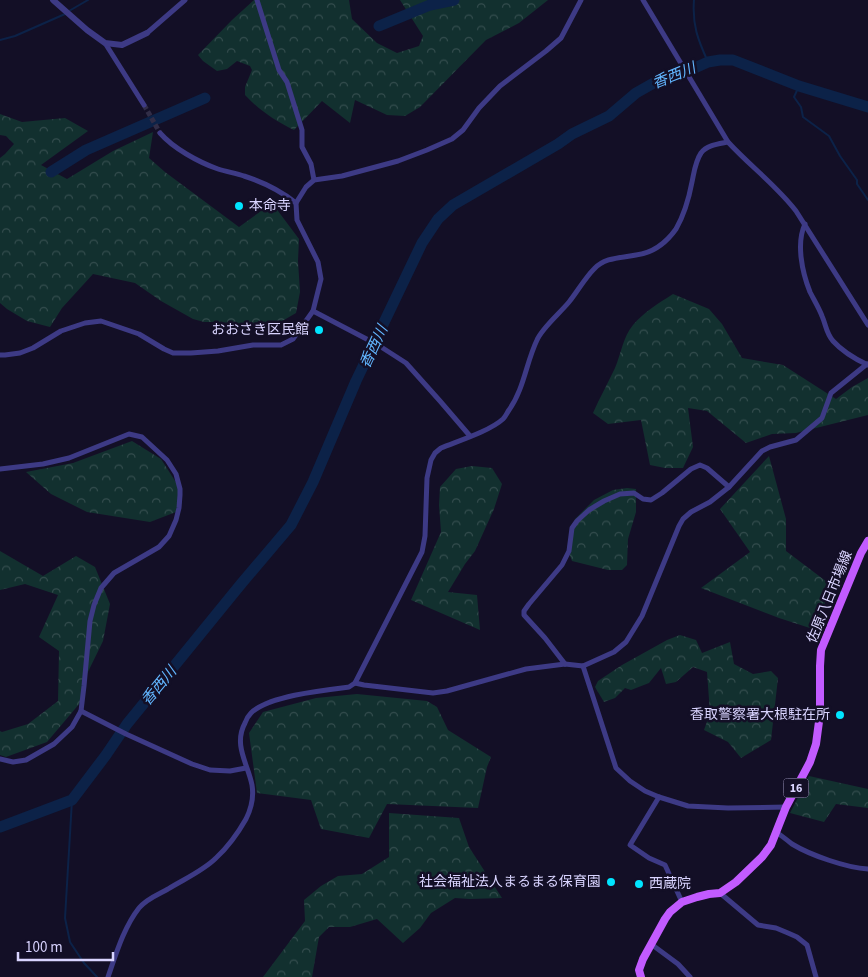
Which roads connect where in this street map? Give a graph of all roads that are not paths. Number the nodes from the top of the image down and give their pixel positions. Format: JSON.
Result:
{"nodes":[{"id":1,"x":53,"y":0,"type":"edge"},
{"id":2,"x":185,"y":0,"type":"edge"},
{"id":3,"x":257,"y":0,"type":"edge"},
{"id":4,"x":581,"y":0,"type":"edge"},
{"id":5,"x":643,"y":0,"type":"edge"},
{"id":6,"x":147,"y":33,"type":"joint"},
{"id":7,"x":105,"y":44,"type":"junction"},
{"id":8,"x":144,"y":105,"type":"tunnel mouth"},
{"id":9,"x":160,"y":133,"type":"tunnel mouth"},
{"id":10,"x":728,"y":142,"type":"junction"},
{"id":11,"x":314,"y":180,"type":"junction"},
{"id":12,"x":296,"y":203,"type":"junction"},
{"id":13,"x":805,"y":224,"type":"junction"},
{"id":14,"x":313,"y":311,"type":"junction"},
{"id":15,"x":868,"y":325,"type":"edge"},
{"id":16,"x":0,"y":355,"type":"edge"},
{"id":17,"x":867,"y":365,"type":"edge"},
{"id":18,"x":470,"y":436,"type":"junction"},
{"id":19,"x":0,"y":469,"type":"edge"},
{"id":20,"x":729,"y":487,"type":"junction"},
{"id":21,"x":868,"y":541,"type":"edge"},
{"id":22,"x":565,"y":664,"type":"junction"},
{"id":23,"x":583,"y":666,"type":"junction"},
{"id":24,"x":355,"y":683,"type":"junction"},
{"id":25,"x":81,"y":711,"type":"junction"},
{"id":26,"x":0,"y":759,"type":"edge"},
{"id":27,"x":246,"y":768,"type":"junction"},
{"id":28,"x":659,"y":797,"type":"junction"},
{"id":29,"x":786,"y":807,"type":"junction"},
{"id":30,"x":776,"y":832,"type":"junction"},
{"id":31,"x":868,"y":869,"type":"edge"},
{"id":32,"x":720,"y":893,"type":"junction"},
{"id":33,"x":682,"y":902,"type":"junction"},
{"id":34,"x":651,"y":944,"type":"junction"},
{"id":35,"x":108,"y":977,"type":"edge"},
{"id":36,"x":641,"y":977,"type":"edge"},
{"id":37,"x":690,"y":977,"type":"edge"},
{"id":38,"x":816,"y":977,"type":"edge"}],
"edges":[{"from":1,"to":7,"type":"street"},
{"from":2,"to":6,"type":"street"},
{"from":3,"to":11,"type":"street"},
{"from":4,"to":11,"type":"street"},
{"from":5,"to":10,"type":"street"},
{"from":6,"to":7,"type":"street"},
{"from":7,"to":8,"type":"street"},
{"from":9,"to":12,"type":"street"},
{"from":10,"to":13,"type":"street"},
{"from":10,"to":18,"type":"street"},
{"from":11,"to":12,"type":"street"},
{"from":12,"to":14,"type":"street"},
{"from":13,"to":15,"type":"street"},
{"from":13,"to":17,"type":"street"},
{"from":14,"to":16,"type":"street"},
{"from":14,"to":18,"type":"street"},
{"from":17,"to":20,"type":"street"},
{"from":18,"to":24,"type":"street"},
{"from":19,"to":25,"type":"street"},
{"from":20,"to":22,"type":"street"},
{"from":20,"to":23,"type":"street"},
{"from":21,"to":29,"type":"main road","name":"佐原八日市場線","number":"16"},
{"from":22,"to":23,"type":"street"},
{"from":22,"to":24,"type":"street"},
{"from":23,"to":28,"type":"street"},
{"from":24,"to":27,"type":"street"},
{"from":25,"to":26,"type":"street"},
{"from":25,"to":27,"type":"street"},
{"from":27,"to":35,"type":"street"},
{"from":28,"to":29,"type":"street"},
{"from":28,"to":33,"type":"street"},
{"from":29,"to":30,"type":"main road","name":"佐原八日市場線","number":"16"},
{"from":30,"to":31,"type":"street"},
{"from":30,"to":32,"type":"main road","name":"佐原八日市場線","number":"16"},
{"from":32,"to":33,"type":"main road","name":"佐原八日市場線","number":"16"},
{"from":32,"to":38,"type":"street"},
{"from":33,"to":34,"type":"main road","name":"佐原八日市場線","number":"16"},
{"from":34,"to":36,"type":"main road","name":"佐原八日市場線","number":"16"},
{"from":34,"to":37,"type":"street"}]}
